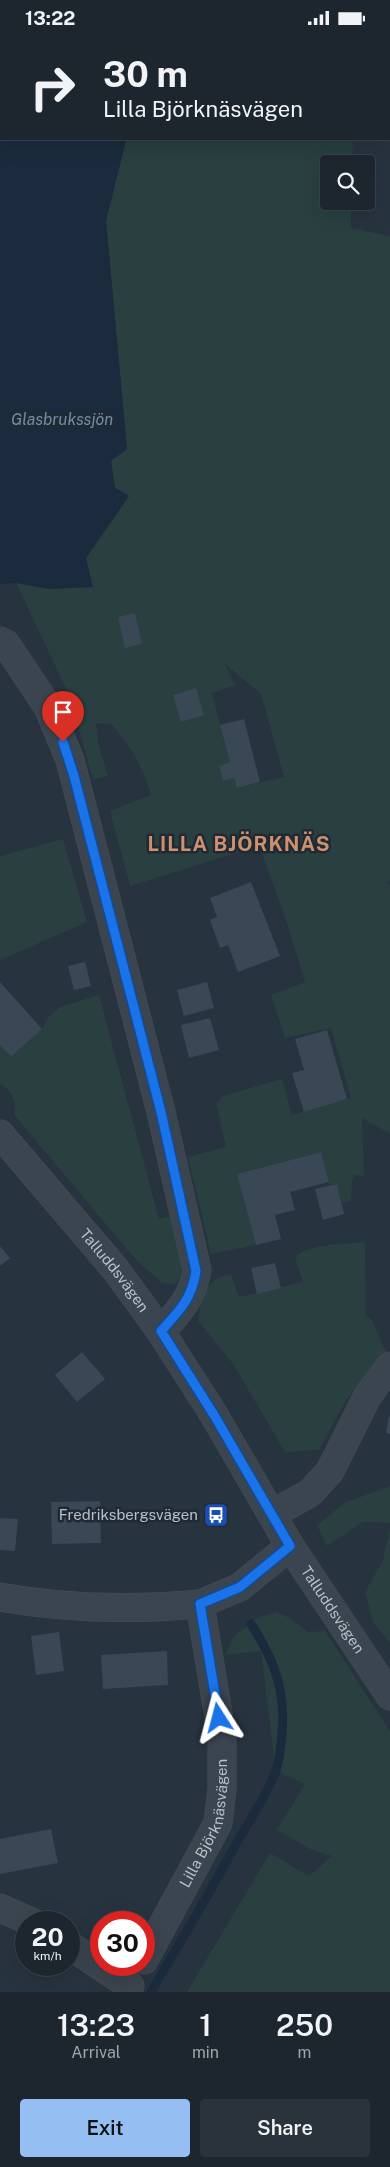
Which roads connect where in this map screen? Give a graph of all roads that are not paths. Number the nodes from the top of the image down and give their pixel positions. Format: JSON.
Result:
{"nodes":[{"id":1,"x":0,"y":641,"type":"edge"},
{"id":2,"x":0,"y":1134,"type":"edge"},
{"id":3,"x":161,"y":1331,"type":"junction"},
{"id":4,"x":390,"y":1366,"type":"edge"},
{"id":5,"x":272,"y":1514,"type":"junction"},
{"id":6,"x":290,"y":1546,"type":"junction"},
{"id":7,"x":0,"y":1597,"type":"edge"},
{"id":8,"x":200,"y":1604,"type":"junction"},
{"id":9,"x":390,"y":1696,"type":"edge"},
{"id":10,"x":0,"y":1908,"type":"edge"},
{"id":11,"x":15,"y":1915,"type":"edge"},
{"id":12,"x":155,"y":1940,"type":"edge"},
{"id":13,"x":80,"y":1951,"type":"edge"},
{"id":14,"x":132,"y":1981,"type":"edge"}],
"edges":[{"from":1,"to":3,"type":"street"},
{"from":2,"to":3,"type":"street","name":"Talluddsvägen"},
{"from":3,"to":5,"type":"street","name":"Talluddsvägen"},
{"from":4,"to":5,"type":"street"},
{"from":5,"to":6,"type":"street","name":"Talluddsvägen"},
{"from":6,"to":8,"type":"street"},
{"from":6,"to":9,"type":"street","name":"Talluddsvägen"},
{"from":7,"to":8,"type":"street"},
{"from":8,"to":12,"type":"street","name":"Lilla Björknäsvägen"},
{"from":10,"to":11,"type":"street"},
{"from":13,"to":14,"type":"street"}]}
